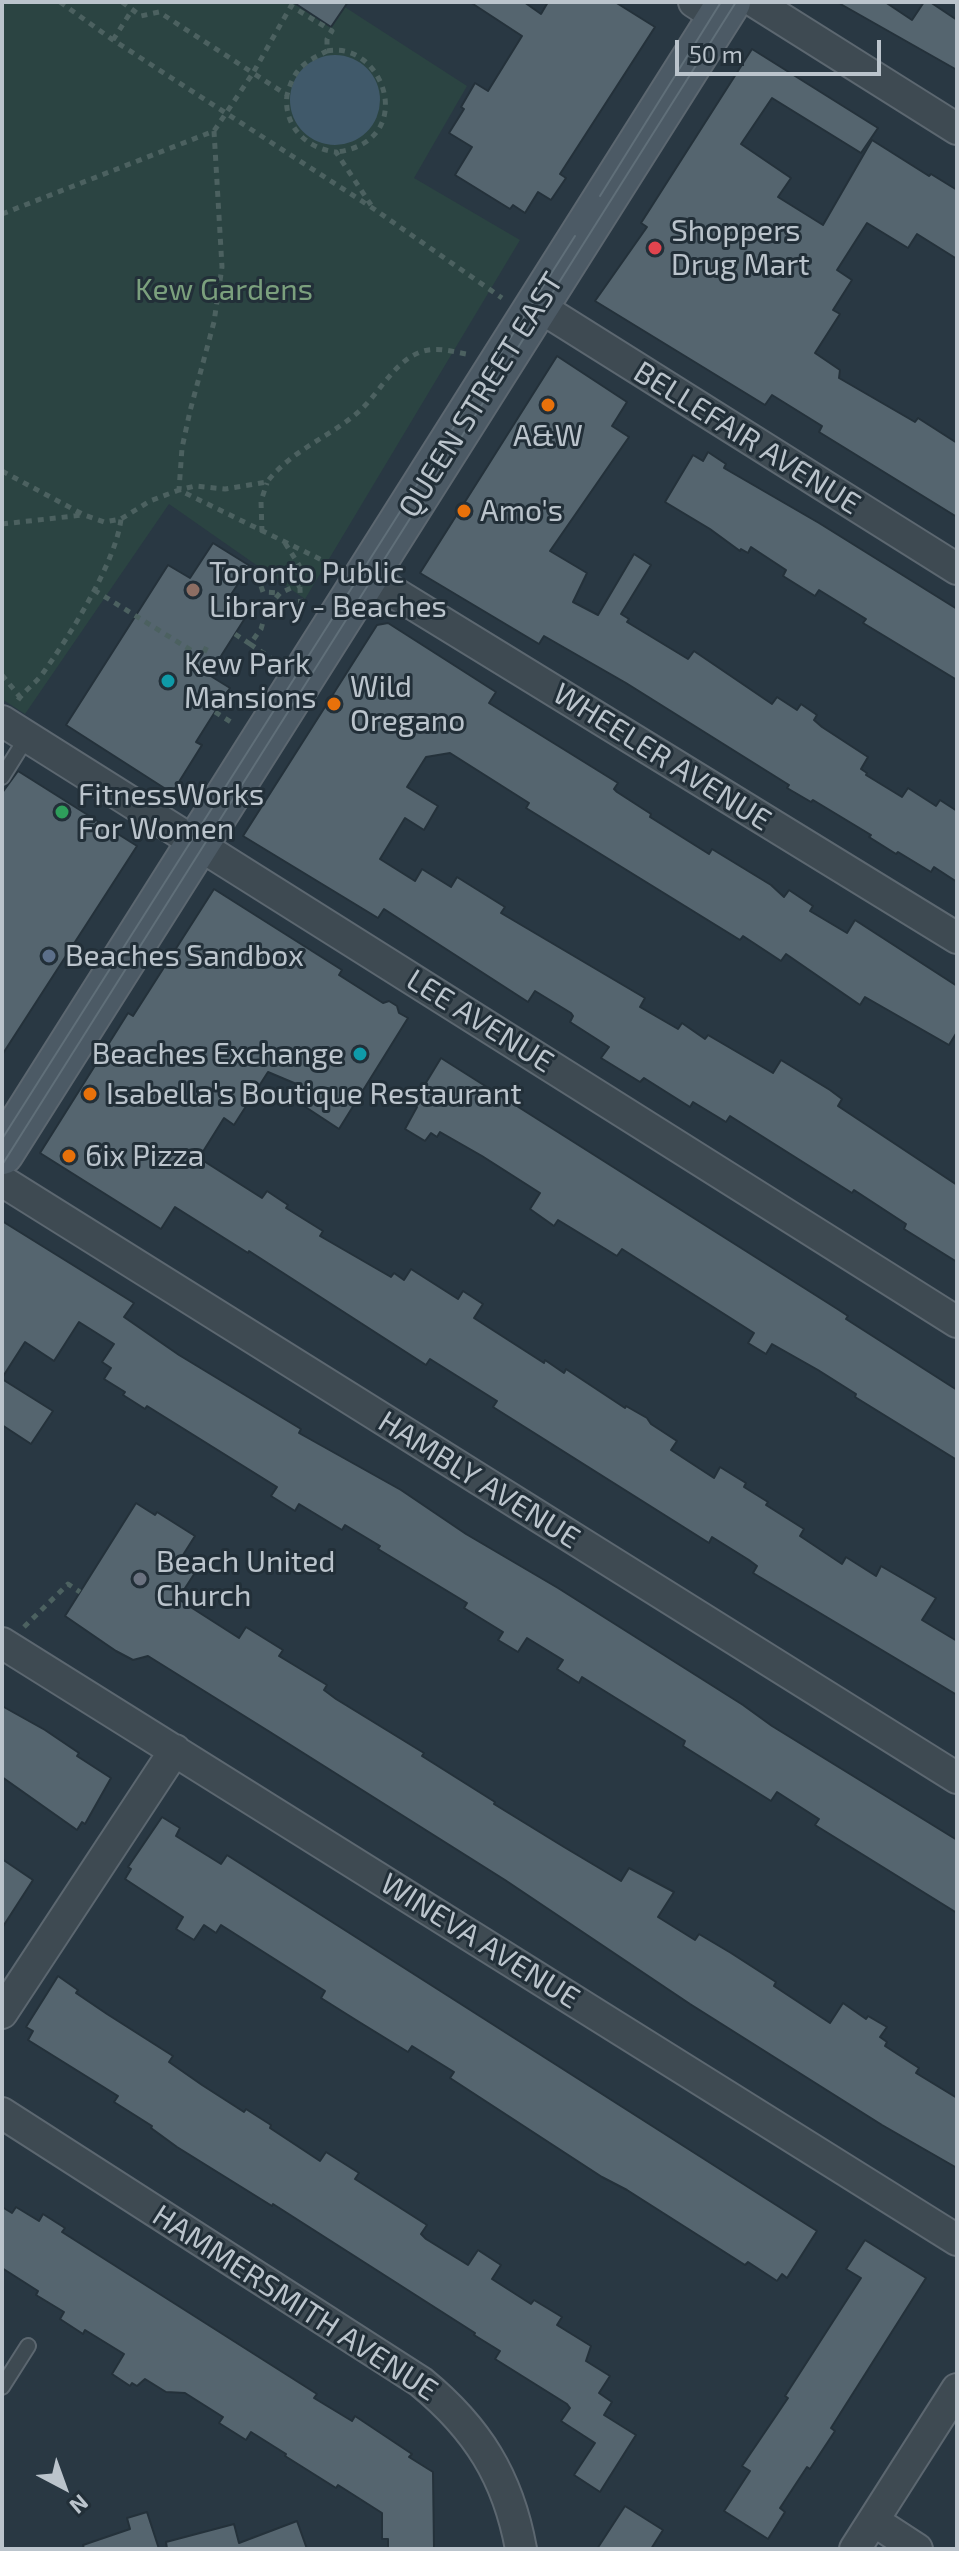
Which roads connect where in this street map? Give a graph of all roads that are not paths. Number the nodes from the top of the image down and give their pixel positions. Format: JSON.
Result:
{"nodes":[{"id":1,"x":724,"y":6,"type":"edge"},
{"id":2,"x":957,"y":129,"type":"edge"},
{"id":3,"x":520,"y":302,"type":"junction"},
{"id":4,"x":957,"y":569,"type":"edge"},
{"id":5,"x":349,"y":571,"type":"junction"},
{"id":6,"x":14,"y":722,"type":"edge"},
{"id":7,"x":2,"y":777,"type":"edge"},
{"id":8,"x":198,"y":844,"type":"junction"},
{"id":9,"x":957,"y":938,"type":"edge"},
{"id":10,"x":2,"y":1153,"type":"edge"},
{"id":11,"x":2,"y":1181,"type":"edge"},
{"id":12,"x":957,"y":1322,"type":"edge"},
{"id":13,"x":11,"y":1637,"type":"edge"},
{"id":14,"x":175,"y":1750,"type":"junction"},
{"id":15,"x":957,"y":1778,"type":"edge"},
{"id":16,"x":2,"y":2013,"type":"edge"},
{"id":17,"x":2,"y":2113,"type":"edge"},
{"id":18,"x":957,"y":2240,"type":"edge"},
{"id":19,"x":28,"y":2346,"type":"dead end"},
{"id":20,"x":2,"y":2387,"type":"edge"},
{"id":21,"x":957,"y":2389,"type":"edge"},
{"id":22,"x":874,"y":2521,"type":"junction"},
{"id":23,"x":521,"y":2549,"type":"edge"},
{"id":24,"x":855,"y":2549,"type":"edge"},
{"id":25,"x":917,"y":2549,"type":"edge"}],
"edges":[{"from":1,"to":2,"type":"street"},
{"from":1,"to":3,"type":"main road","name":"QUEEN STREET EAST"},
{"from":3,"to":4,"type":"street","name":"BELLEFAIR AVENUE"},
{"from":3,"to":5,"type":"main road","name":"QUEEN STREET EAST"},
{"from":5,"to":8,"type":"main road","name":"QUEEN STREET EAST"},
{"from":5,"to":9,"type":"street","name":"WHEELER AVENUE"},
{"from":6,"to":7,"type":"lane"},
{"from":6,"to":8,"type":"street","name":"LEE AVENUE"},
{"from":8,"to":10,"type":"main road","name":"QUEEN STREET EAST"},
{"from":8,"to":12,"type":"street","name":"LEE AVENUE"},
{"from":11,"to":15,"type":"street","name":"HAMBLY AVENUE"},
{"from":13,"to":14,"type":"street","name":"WINEVA AVENUE"},
{"from":14,"to":16,"type":"street"},
{"from":14,"to":18,"type":"street","name":"WINEVA AVENUE"},
{"from":17,"to":23,"type":"street","name":"HAMMERSMITH AVENUE"},
{"from":19,"to":20,"type":"lane"},
{"from":21,"to":22,"type":"street"},
{"from":22,"to":24,"type":"street"},
{"from":22,"to":25,"type":"street"}]}
